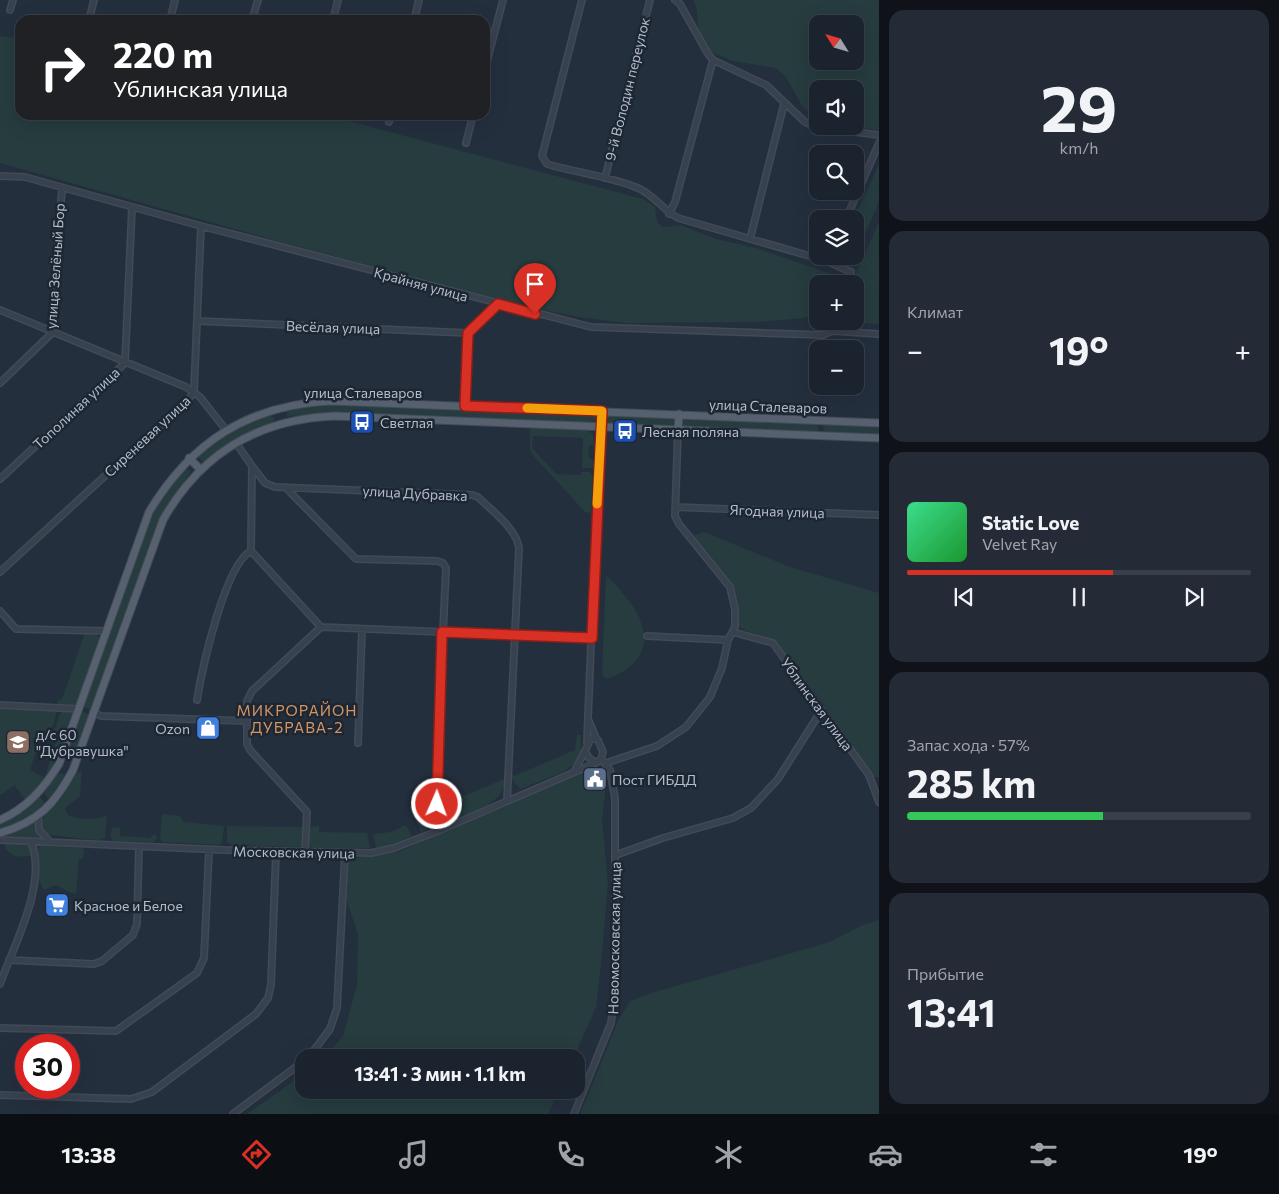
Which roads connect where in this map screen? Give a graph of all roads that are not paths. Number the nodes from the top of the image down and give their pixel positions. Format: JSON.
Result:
{"nodes":[{"id":1,"x":12,"y":0,"type":"edge"},
{"id":2,"x":94,"y":0,"type":"edge"},
{"id":3,"x":174,"y":0,"type":"edge"},
{"id":4,"x":258,"y":0,"type":"edge"},
{"id":5,"x":338,"y":0,"type":"edge"},
{"id":6,"x":419,"y":0,"type":"edge"},
{"id":7,"x":503,"y":0,"type":"edge"},
{"id":8,"x":582,"y":0,"type":"edge"},
{"id":9,"x":650,"y":0,"type":"edge"},
{"id":10,"x":675,"y":0,"type":"edge"},
{"id":11,"x":10,"y":10,"type":"dead end"},
{"id":12,"x":90,"y":15,"type":"edge"},
{"id":13,"x":171,"y":15,"type":"edge"},
{"id":14,"x":254,"y":15,"type":"edge"},
{"id":15,"x":334,"y":15,"type":"edge"},
{"id":16,"x":415,"y":15,"type":"edge"},
{"id":17,"x":490,"y":50,"type":"edge"},
{"id":18,"x":714,"y":60,"type":"junction"},
{"id":19,"x":784,"y":104,"type":"junction"},
{"id":20,"x":472,"y":120,"type":"edge"},
{"id":21,"x":879,"y":135,"type":"edge"},
{"id":22,"x":466,"y":143,"type":"dead end"},
{"id":23,"x":879,"y":143,"type":"edge"},
{"id":24,"x":0,"y":176,"type":"edge"},
{"id":25,"x":605,"y":178,"type":"junction"},
{"id":26,"x":62,"y":188,"type":"junction"},
{"id":27,"x":132,"y":207,"type":"junction"},
{"id":28,"x":850,"y":210,"type":"edge"},
{"id":29,"x":669,"y":214,"type":"junction"},
{"id":30,"x":201,"y":226,"type":"junction"},
{"id":31,"x":750,"y":239,"type":"junction"},
{"id":32,"x":809,"y":254,"type":"edge"},
{"id":33,"x":839,"y":265,"type":"edge"},
{"id":34,"x":851,"y":272,"type":"dead end"},
{"id":35,"x":498,"y":304,"type":"junction"},
{"id":36,"x":0,"y":310,"type":"edge"},
{"id":37,"x":197,"y":321,"type":"junction"},
{"id":38,"x":52,"y":333,"type":"junction"},
{"id":39,"x":468,"y":333,"type":"junction"},
{"id":40,"x":879,"y":334,"type":"edge"},
{"id":41,"x":125,"y":362,"type":"junction"},
{"id":42,"x":0,"y":383,"type":"edge"},
{"id":43,"x":194,"y":391,"type":"junction"},
{"id":44,"x":465,"y":406,"type":"junction"},
{"id":45,"x":277,"y":409,"type":"junction"},
{"id":46,"x":602,"y":411,"type":"junction"},
{"id":47,"x":679,"y":414,"type":"junction"},
{"id":48,"x":879,"y":422,"type":"edge"},
{"id":49,"x":281,"y":423,"type":"junction"},
{"id":50,"x":600,"y":426,"type":"junction"},
{"id":51,"x":226,"y":430,"type":"junction"},
{"id":52,"x":678,"y":430,"type":"junction"},
{"id":53,"x":879,"y":438,"type":"edge"},
{"id":54,"x":236,"y":443,"type":"junction"},
{"id":55,"x":189,"y":458,"type":"junction"},
{"id":56,"x":252,"y":466,"type":"junction"},
{"id":57,"x":200,"y":469,"type":"junction"},
{"id":58,"x":0,"y":479,"type":"edge"},
{"id":59,"x":286,"y":488,"type":"junction"},
{"id":60,"x":676,"y":507,"type":"junction"},
{"id":61,"x":879,"y":515,"type":"edge"},
{"id":62,"x":251,"y":551,"type":"junction"},
{"id":63,"x":0,"y":572,"type":"edge"},
{"id":64,"x":0,"y":611,"type":"edge"},
{"id":65,"x":321,"y":627,"type":"junction"},
{"id":66,"x":362,"y":629,"type":"junction"},
{"id":67,"x":107,"y":631,"type":"junction"},
{"id":68,"x":442,"y":632,"type":"junction"},
{"id":69,"x":733,"y":632,"type":"junction"},
{"id":70,"x":516,"y":635,"type":"junction"},
{"id":71,"x":647,"y":636,"type":"dead end"},
{"id":72,"x":592,"y":638,"type":"junction"},
{"id":73,"x":728,"y":640,"type":"junction"},
{"id":74,"x":197,"y":700,"type":"dead end"},
{"id":75,"x":0,"y":705,"type":"edge"},
{"id":76,"x":79,"y":709,"type":"junction"},
{"id":77,"x":821,"y":711,"type":"junction"},
{"id":78,"x":93,"y":712,"type":"junction"},
{"id":79,"x":589,"y":720,"type":"junction"},
{"id":80,"x":246,"y":721,"type":"junction"},
{"id":81,"x":596,"y":738,"type":"junction"},
{"id":82,"x":587,"y":742,"type":"junction"},
{"id":83,"x":358,"y":743,"type":"dead end"},
{"id":84,"x":585,"y":750,"type":"junction"},
{"id":85,"x":601,"y":761,"type":"junction"},
{"id":86,"x":59,"y":764,"type":"junction"},
{"id":87,"x":73,"y":770,"type":"junction"},
{"id":88,"x":573,"y":773,"type":"junction"},
{"id":89,"x":507,"y":801,"type":"junction"},
{"id":90,"x":879,"y":802,"type":"edge"},
{"id":91,"x":38,"y":816,"type":"junction"},
{"id":92,"x":0,"y":820,"type":"edge"},
{"id":93,"x":438,"y":831,"type":"junction"},
{"id":94,"x":0,"y":833,"type":"edge"},
{"id":95,"x":0,"y":840,"type":"edge"},
{"id":96,"x":31,"y":842,"type":"junction"},
{"id":97,"x":50,"y":842,"type":"junction"},
{"id":98,"x":139,"y":847,"type":"junction"},
{"id":99,"x":210,"y":850,"type":"junction"},
{"id":100,"x":276,"y":852,"type":"junction"},
{"id":101,"x":305,"y":852,"type":"junction"},
{"id":102,"x":345,"y":853,"type":"junction"},
{"id":103,"x":616,"y":854,"type":"junction"},
{"id":104,"x":9,"y":960,"type":"junction"},
{"id":105,"x":0,"y":984,"type":"edge"},
{"id":106,"x":0,"y":1028,"type":"edge"},
{"id":107,"x":315,"y":1049,"type":"edge"},
{"id":108,"x":295,"y":1068,"type":"edge"},
{"id":109,"x":0,"y":1096,"type":"edge"},
{"id":110,"x":233,"y":1114,"type":"edge"},
{"id":111,"x":574,"y":1114,"type":"edge"}],
"edges":[{"from":1,"to":11,"type":"street"},
{"from":2,"to":12,"type":"street"},
{"from":3,"to":13,"type":"street"},
{"from":4,"to":14,"type":"street"},
{"from":5,"to":15,"type":"street"},
{"from":6,"to":16,"type":"street"},
{"from":7,"to":17,"type":"street"},
{"from":8,"to":25,"type":"street"},
{"from":9,"to":25,"type":"street","name":"9-й Володин переулок"},
{"from":10,"to":18,"type":"street"},
{"from":18,"to":19,"type":"street"},
{"from":18,"to":29,"type":"street"},
{"from":19,"to":21,"type":"street"},
{"from":19,"to":31,"type":"street"},
{"from":20,"to":22,"type":"street"},
{"from":23,"to":28,"type":"street"},
{"from":24,"to":26,"type":"street","name":"Крайняя улица"},
{"from":25,"to":29,"type":"street"},
{"from":26,"to":27,"type":"street","name":"Крайняя улица"},
{"from":26,"to":38,"type":"street","name":"улица Зелёный Бор"},
{"from":27,"to":30,"type":"street","name":"Крайняя улица"},
{"from":27,"to":41,"type":"street","name":"Тополиная улица"},
{"from":29,"to":31,"type":"street"},
{"from":30,"to":35,"type":"street","name":"Крайняя улица"},
{"from":30,"to":37,"type":"street","name":"Сиреневая улица"},
{"from":31,"to":32,"type":"street"},
{"from":33,"to":34,"type":"street"},
{"from":35,"to":39,"type":"street"},
{"from":35,"to":40,"type":"street","name":"Крайняя улица"},
{"from":36,"to":38,"type":"street"},
{"from":37,"to":39,"type":"street","name":"Весёлая улица"},
{"from":37,"to":43,"type":"street","name":"Сиреневая улица"},
{"from":38,"to":41,"type":"street"},
{"from":38,"to":42,"type":"street","name":"улица Зелёный Бор"},
{"from":39,"to":44,"type":"street"},
{"from":41,"to":43,"type":"street"},
{"from":41,"to":58,"type":"street","name":"Тополиная улица"},
{"from":43,"to":51,"type":"street"},
{"from":43,"to":63,"type":"street","name":"Сиреневая улица"},
{"from":44,"to":45,"type":"main road","name":"улица Сталеваров"},
{"from":44,"to":46,"type":"main road","name":"улица Сталеваров"},
{"from":45,"to":49,"type":"main road"},
{"from":45,"to":51,"type":"main road","name":"улица Сталеваров"},
{"from":46,"to":47,"type":"main road","name":"улица Сталеваров"},
{"from":46,"to":50,"type":"main road"},
{"from":47,"to":48,"type":"main road","name":"улица Сталеваров"},
{"from":47,"to":52,"type":"main road"},
{"from":49,"to":50,"type":"main road","name":"улица Сталеваров"},
{"from":49,"to":54,"type":"main road","name":"улица Сталеваров"},
{"from":50,"to":52,"type":"main road","name":"улица Сталеваров"},
{"from":50,"to":72,"type":"street"},
{"from":51,"to":55,"type":"main road","name":"улица Сталеваров"},
{"from":52,"to":53,"type":"main road","name":"улица Сталеваров"},
{"from":52,"to":60,"type":"street","name":"Московская улица"},
{"from":54,"to":56,"type":"street"},
{"from":54,"to":57,"type":"main road","name":"улица Сталеваров"},
{"from":55,"to":57,"type":"main road"},
{"from":55,"to":67,"type":"main road","name":"улица Сталеваров"},
{"from":56,"to":59,"type":"street","name":"улица Дубравка"},
{"from":56,"to":62,"type":"street"},
{"from":57,"to":78,"type":"main road","name":"улица Сталеваров"},
{"from":59,"to":68,"type":"street"},
{"from":59,"to":70,"type":"street","name":"улица Дубравка"},
{"from":60,"to":61,"type":"street","name":"Ягодная улица"},
{"from":60,"to":69,"type":"street","name":"Московская улица"},
{"from":62,"to":65,"type":"street"},
{"from":62,"to":74,"type":"street"},
{"from":64,"to":67,"type":"street"},
{"from":65,"to":66,"type":"street"},
{"from":65,"to":80,"type":"street"},
{"from":66,"to":68,"type":"street"},
{"from":66,"to":83,"type":"street"},
{"from":67,"to":76,"type":"main road","name":"улица Сталеваров"},
{"from":68,"to":70,"type":"street"},
{"from":68,"to":93,"type":"street"},
{"from":69,"to":73,"type":"street","name":"Московская улица"},
{"from":69,"to":77,"type":"street","name":"Ублинская улица"},
{"from":70,"to":72,"type":"street"},
{"from":70,"to":89,"type":"street","name":"улица Дубравка"},
{"from":71,"to":73,"type":"street"},
{"from":72,"to":79,"type":"street"},
{"from":73,"to":85,"type":"street","name":"Московская улица"},
{"from":75,"to":76,"type":"street"},
{"from":76,"to":78,"type":"main road"},
{"from":76,"to":86,"type":"main road","name":"улица Сталеваров"},
{"from":77,"to":90,"type":"street","name":"Ублинская улица"},
{"from":77,"to":103,"type":"street"},
{"from":78,"to":80,"type":"street"},
{"from":78,"to":87,"type":"main road","name":"улица Сталеваров"},
{"from":79,"to":81,"type":"street","name":"Новомосковская улица"},
{"from":79,"to":82,"type":"street"},
{"from":80,"to":101,"type":"street"},
{"from":81,"to":82,"type":"street"},
{"from":81,"to":85,"type":"street","name":"Новомосковская улица"},
{"from":82,"to":84,"type":"street"},
{"from":84,"to":85,"type":"street"},
{"from":84,"to":88,"type":"street"},
{"from":85,"to":88,"type":"street","name":"Московская улица"},
{"from":85,"to":103,"type":"street","name":"Новомосковская улица"},
{"from":86,"to":87,"type":"main road"},
{"from":86,"to":92,"type":"main road","name":"улица Сталеваров"},
{"from":87,"to":91,"type":"main road","name":"улица Сталеваров"},
{"from":88,"to":89,"type":"street","name":"Московская улица"},
{"from":89,"to":93,"type":"street","name":"Московская улица"},
{"from":91,"to":94,"type":"main road","name":"улица Сталеваров"},
{"from":91,"to":97,"type":"street"},
{"from":93,"to":102,"type":"street","name":"Московская улица"},
{"from":95,"to":96,"type":"street","name":"Московская улица"},
{"from":96,"to":97,"type":"street","name":"Московская улица"},
{"from":96,"to":104,"type":"street"},
{"from":97,"to":98,"type":"street","name":"Московская улица"},
{"from":98,"to":99,"type":"street","name":"Московская улица"},
{"from":98,"to":104,"type":"street"},
{"from":99,"to":100,"type":"street","name":"Московская улица"},
{"from":99,"to":106,"type":"street"},
{"from":100,"to":101,"type":"street","name":"Московская улица"},
{"from":100,"to":109,"type":"street"},
{"from":101,"to":102,"type":"street","name":"Московская улица"},
{"from":102,"to":107,"type":"street"},
{"from":103,"to":111,"type":"street","name":"Новомосковская улица"},
{"from":104,"to":105,"type":"street"},
{"from":108,"to":110,"type":"street"}]}
